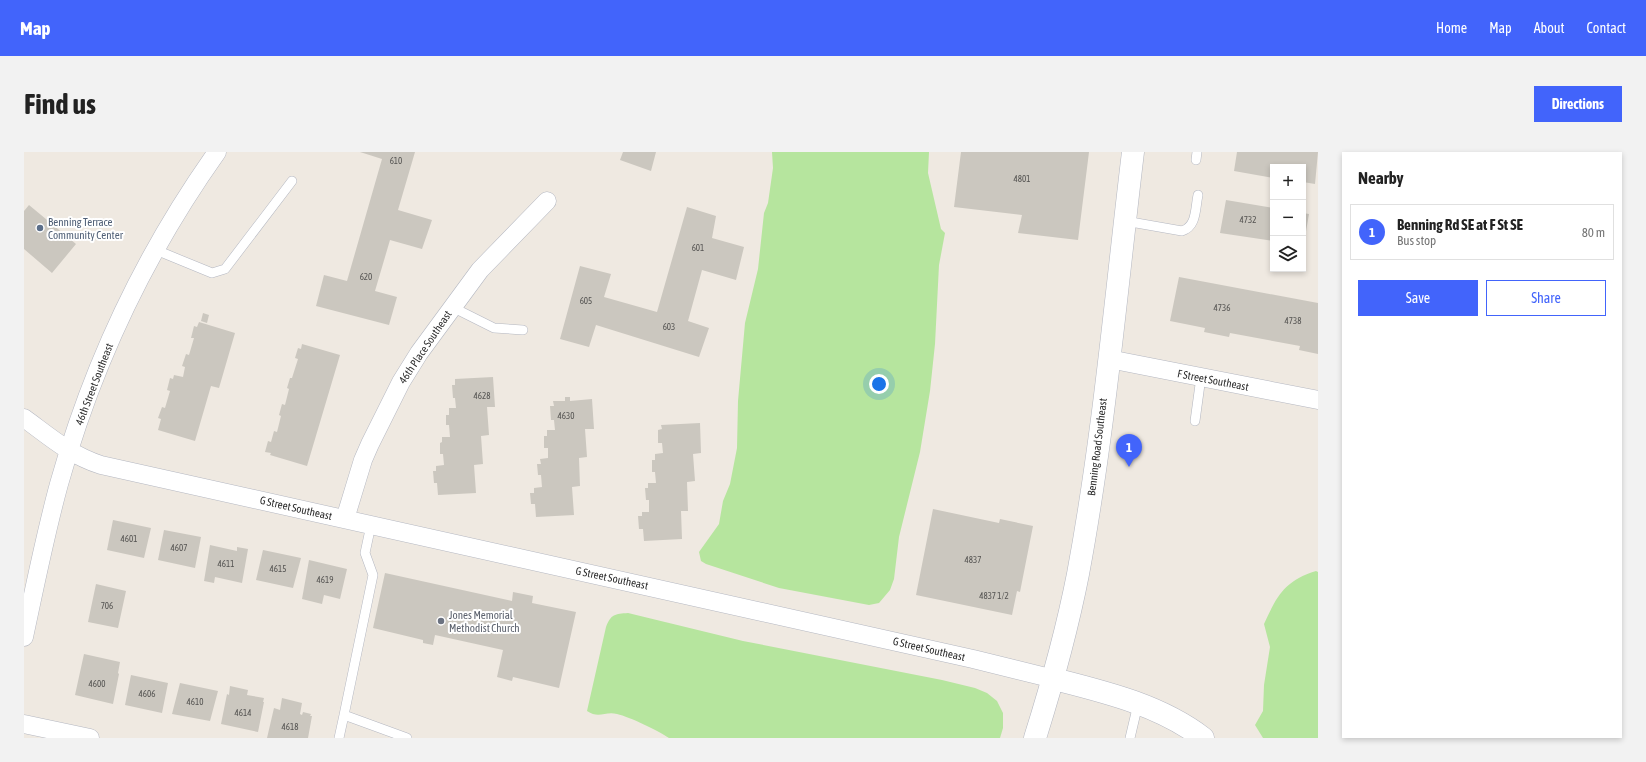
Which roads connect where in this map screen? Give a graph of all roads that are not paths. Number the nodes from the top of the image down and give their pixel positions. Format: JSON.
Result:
{"nodes":[{"id":1,"x":217,"y":152,"type":"edge"},
{"id":2,"x":1133,"y":152,"type":"edge"},
{"id":3,"x":292,"y":181,"type":"dead end"},
{"id":4,"x":1198,"y":195,"type":"dead end"},
{"id":5,"x":547,"y":201,"type":"dead end"},
{"id":6,"x":1125,"y":221,"type":"junction"},
{"id":7,"x":156,"y":250,"type":"junction"},
{"id":8,"x":452,"y":308,"type":"junction"},
{"id":9,"x":523,"y":330,"type":"dead end"},
{"id":10,"x":1109,"y":360,"type":"junction"},
{"id":11,"x":1201,"y":377,"type":"junction"},
{"id":12,"x":1318,"y":400,"type":"edge"},
{"id":13,"x":24,"y":418,"type":"edge"},
{"id":14,"x":1195,"y":421,"type":"dead end"},
{"id":15,"x":69,"y":451,"type":"junction"},
{"id":16,"x":345,"y":519,"type":"junction"},
{"id":17,"x":371,"y":525,"type":"junction"},
{"id":18,"x":24,"y":637,"type":"edge"},
{"id":19,"x":1054,"y":679,"type":"junction"},
{"id":20,"x":1138,"y":704,"type":"junction"},
{"id":21,"x":344,"y":715,"type":"junction"},
{"id":22,"x":24,"y":724,"type":"edge"},
{"id":23,"x":90,"y":738,"type":"edge"},
{"id":24,"x":339,"y":738,"type":"edge"},
{"id":25,"x":407,"y":738,"type":"edge"},
{"id":26,"x":1035,"y":738,"type":"edge"},
{"id":27,"x":1130,"y":738,"type":"edge"},
{"id":28,"x":1203,"y":738,"type":"edge"}],
"edges":[{"from":1,"to":7,"type":"street","name":"46th Street Southeast"},
{"from":2,"to":6,"type":"main road","name":"Benning Road Southeast"},
{"from":3,"to":7,"type":"lane"},
{"from":4,"to":6,"type":"lane"},
{"from":5,"to":8,"type":"street","name":"46th Place Southeast"},
{"from":6,"to":10,"type":"main road","name":"Benning Road Southeast"},
{"from":7,"to":15,"type":"street","name":"46th Street Southeast"},
{"from":8,"to":9,"type":"lane"},
{"from":8,"to":16,"type":"street","name":"46th Place Southeast"},
{"from":10,"to":11,"type":"street","name":"F Street Southeast"},
{"from":10,"to":19,"type":"main road","name":"Benning Road Southeast"},
{"from":11,"to":12,"type":"street","name":"F Street Southeast"},
{"from":11,"to":14,"type":"lane"},
{"from":13,"to":15,"type":"street","name":"G Street Southeast"},
{"from":15,"to":16,"type":"street","name":"G Street Southeast"},
{"from":15,"to":18,"type":"street","name":"46th Street Southeast"},
{"from":16,"to":17,"type":"street","name":"G Street Southeast"},
{"from":17,"to":19,"type":"street","name":"G Street Southeast"},
{"from":17,"to":21,"type":"lane"},
{"from":19,"to":20,"type":"main road","name":"G Street Southeast"},
{"from":19,"to":26,"type":"main road","name":"Benning Road Southeast"},
{"from":20,"to":27,"type":"lane"},
{"from":20,"to":28,"type":"main road","name":"G Street Southeast"},
{"from":21,"to":24,"type":"lane"},
{"from":21,"to":25,"type":"lane"},
{"from":22,"to":23,"type":"street"}]}
